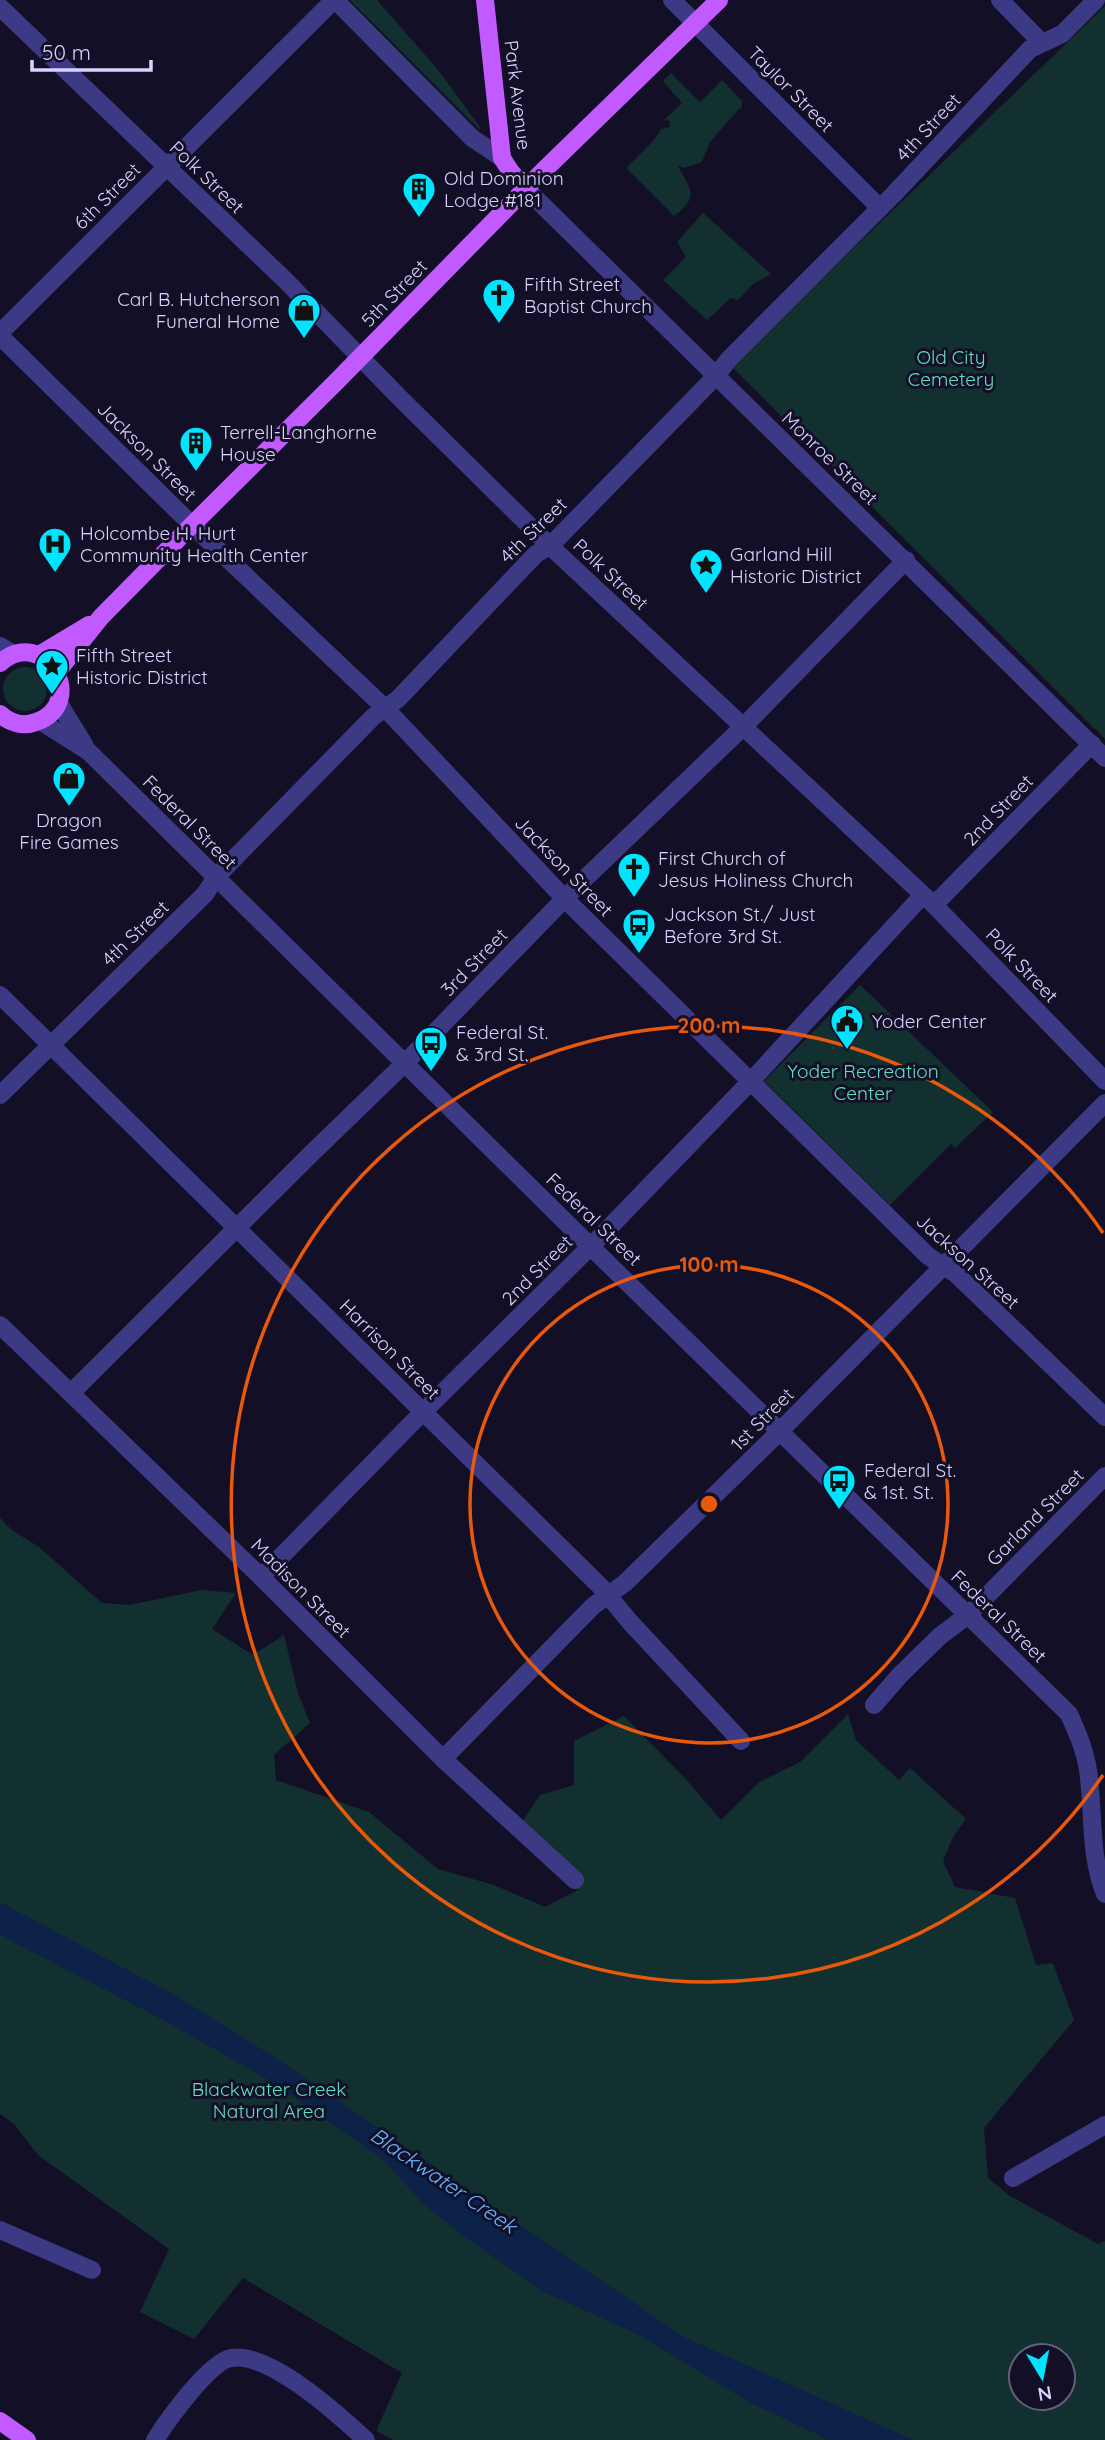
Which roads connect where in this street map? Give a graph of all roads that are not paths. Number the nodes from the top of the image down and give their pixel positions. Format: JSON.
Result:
{"nodes":[{"id":1,"x":334,"y":0,"type":"edge"},
{"id":2,"x":485,"y":0,"type":"edge"},
{"id":3,"x":672,"y":0,"type":"edge"},
{"id":4,"x":719,"y":0,"type":"edge"},
{"id":5,"x":1000,"y":0,"type":"edge"},
{"id":6,"x":1096,"y":0,"type":"edge"},
{"id":7,"x":0,"y":7,"type":"edge"},
{"id":8,"x":695,"y":23,"type":"junction"},
{"id":9,"x":1042,"y":44,"type":"junction"},
{"id":10,"x":502,"y":158,"type":"junction"},
{"id":11,"x":166,"y":166,"type":"junction"},
{"id":12,"x":526,"y":189,"type":"junction"},
{"id":13,"x":880,"y":208,"type":"junction"},
{"id":14,"x":0,"y":335,"type":"edge"},
{"id":15,"x":361,"y":357,"type":"junction"},
{"id":16,"x":716,"y":376,"type":"junction"},
{"id":17,"x":192,"y":525,"type":"junction"},
{"id":18,"x":550,"y":546,"type":"junction"},
{"id":19,"x":906,"y":560,"type":"junction"},
{"id":20,"x":101,"y":617,"type":"junction"},
{"id":21,"x":4,"y":654,"type":"edge"},
{"id":22,"x":39,"y":655,"type":"junction"},
{"id":23,"x":57,"y":672,"type":"junction"},
{"id":24,"x":58,"y":702,"type":"junction"},
{"id":25,"x":386,"y":709,"type":"junction"},
{"id":26,"x":0,"y":714,"type":"edge"},
{"id":27,"x":40,"y":721,"type":"junction"},
{"id":28,"x":21,"y":724,"type":"junction"},
{"id":29,"x":744,"y":726,"type":"junction"},
{"id":30,"x":0,"y":734,"type":"edge"},
{"id":31,"x":1092,"y":744,"type":"junction"},
{"id":32,"x":89,"y":751,"type":"junction"},
{"id":33,"x":1105,"y":758,"type":"edge"},
{"id":34,"x":216,"y":877,"type":"junction"},
{"id":35,"x":565,"y":899,"type":"junction"},
{"id":36,"x":929,"y":900,"type":"junction"},
{"id":37,"x":0,"y":995,"type":"edge"},
{"id":38,"x":50,"y":1045,"type":"junction"},
{"id":39,"x":405,"y":1063,"type":"junction"},
{"id":40,"x":751,"y":1081,"type":"junction"},
{"id":41,"x":1105,"y":1081,"type":"edge"},
{"id":42,"x":0,"y":1095,"type":"edge"},
{"id":43,"x":1105,"y":1102,"type":"edge"},
{"id":44,"x":237,"y":1228,"type":"junction"},
{"id":45,"x":590,"y":1246,"type":"junction"},
{"id":46,"x":944,"y":1265,"type":"junction"},
{"id":47,"x":0,"y":1325,"type":"edge"},
{"id":48,"x":71,"y":1393,"type":"junction"},
{"id":49,"x":425,"y":1412,"type":"junction"},
{"id":50,"x":1105,"y":1417,"type":"edge"},
{"id":51,"x":781,"y":1430,"type":"junction"},
{"id":52,"x":1105,"y":1476,"type":"edge"},
{"id":53,"x":261,"y":1577,"type":"junction"},
{"id":54,"x":608,"y":1596,"type":"junction"},
{"id":55,"x":968,"y":1615,"type":"junction"},
{"id":56,"x":874,"y":1705,"type":"dead end"},
{"id":57,"x":741,"y":1741,"type":"dead end"},
{"id":58,"x":443,"y":1759,"type":"junction"},
{"id":59,"x":1098,"y":1796,"type":"edge"},
{"id":60,"x":575,"y":1880,"type":"dead end"},
{"id":61,"x":1105,"y":1894,"type":"edge"},
{"id":62,"x":1105,"y":2124,"type":"edge"},
{"id":63,"x":1013,"y":2178,"type":"dead end"},
{"id":64,"x":1,"y":2232,"type":"edge"},
{"id":65,"x":92,"y":2270,"type":"dead end"},
{"id":66,"x":0,"y":2421,"type":"edge"},
{"id":67,"x":27,"y":2440,"type":"edge"},
{"id":68,"x":155,"y":2440,"type":"edge"},
{"id":69,"x":366,"y":2440,"type":"edge"}],
"edges":[{"from":1,"to":10,"type":"street"},
{"from":1,"to":11,"type":"street","name":"6th Street"},
{"from":2,"to":10,"type":"main road","name":"Park Avenue"},
{"from":3,"to":8,"type":"street","name":"Taylor Street"},
{"from":4,"to":8,"type":"main road","name":"5th Street"},
{"from":5,"to":9,"type":"street"},
{"from":6,"to":9,"type":"street","name":"4th Street"},
{"from":7,"to":11,"type":"street","name":"Polk Street"},
{"from":8,"to":12,"type":"main road","name":"5th Street"},
{"from":8,"to":13,"type":"street","name":"Taylor Street"},
{"from":9,"to":13,"type":"street","name":"4th Street"},
{"from":10,"to":12,"type":"main road","name":"Park Avenue"},
{"from":11,"to":14,"type":"street","name":"6th Street"},
{"from":11,"to":15,"type":"street","name":"Polk Street"},
{"from":12,"to":15,"type":"main road","name":"5th Street"},
{"from":12,"to":16,"type":"street","name":"Monroe Street"},
{"from":13,"to":16,"type":"street","name":"4th Street"},
{"from":14,"to":17,"type":"street","name":"Jackson Street"},
{"from":15,"to":17,"type":"main road","name":"5th Street"},
{"from":15,"to":18,"type":"street","name":"Polk Street"},
{"from":16,"to":18,"type":"street","name":"4th Street"},
{"from":16,"to":19,"type":"street","name":"Monroe Street"},
{"from":17,"to":20,"type":"main road","name":"5th Street"},
{"from":17,"to":25,"type":"street","name":"Jackson Street"},
{"from":18,"to":25,"type":"street","name":"4th Street"},
{"from":18,"to":29,"type":"street","name":"Polk Street"},
{"from":19,"to":29,"type":"street","name":"3rd Street"},
{"from":19,"to":31,"type":"street","name":"Monroe Street"},
{"from":20,"to":22,"type":"main road","name":"5th Street"},
{"from":20,"to":23,"type":"main road","name":"5th Street"},
{"from":21,"to":22,"type":"main road"},
{"from":22,"to":23,"type":"main road"},
{"from":23,"to":24,"type":"main road"},
{"from":24,"to":27,"type":"main road"},
{"from":24,"to":32,"type":"street","name":"Federal Street"},
{"from":25,"to":34,"type":"street","name":"4th Street"},
{"from":25,"to":35,"type":"street","name":"Jackson Street"},
{"from":26,"to":28,"type":"main road"},
{"from":27,"to":28,"type":"main road"},
{"from":27,"to":32,"type":"street","name":"Federal Street"},
{"from":28,"to":30,"type":"main road"},
{"from":29,"to":35,"type":"street","name":"3rd Street"},
{"from":29,"to":36,"type":"street","name":"Polk Street"},
{"from":31,"to":33,"type":"street","name":"Monroe Street"},
{"from":31,"to":36,"type":"street","name":"2nd Street"},
{"from":32,"to":34,"type":"street","name":"Federal Street"},
{"from":34,"to":38,"type":"street","name":"4th Street"},
{"from":34,"to":39,"type":"street","name":"Federal Street"},
{"from":35,"to":39,"type":"street","name":"3rd Street"},
{"from":35,"to":40,"type":"street","name":"Jackson Street"},
{"from":36,"to":40,"type":"street","name":"2nd Street"},
{"from":36,"to":41,"type":"street","name":"Polk Street"},
{"from":37,"to":38,"type":"street","name":"Harrison Street"},
{"from":38,"to":42,"type":"street","name":"4th Street"},
{"from":38,"to":44,"type":"street","name":"Harrison Street"},
{"from":39,"to":44,"type":"street","name":"3rd Street"},
{"from":39,"to":45,"type":"street","name":"Federal Street"},
{"from":40,"to":45,"type":"street","name":"2nd Street"},
{"from":40,"to":46,"type":"street","name":"Jackson Street"},
{"from":43,"to":46,"type":"street","name":"1st Street"},
{"from":44,"to":48,"type":"street","name":"3rd Street"},
{"from":44,"to":49,"type":"street","name":"Harrison Street"},
{"from":45,"to":49,"type":"street","name":"2nd Street"},
{"from":45,"to":51,"type":"street","name":"Federal Street"},
{"from":46,"to":50,"type":"street","name":"Jackson Street"},
{"from":46,"to":51,"type":"street","name":"1st Street"},
{"from":47,"to":48,"type":"street","name":"Madison Street"},
{"from":48,"to":53,"type":"street","name":"Madison Street"},
{"from":49,"to":53,"type":"street","name":"2nd Street"},
{"from":49,"to":54,"type":"street","name":"Harrison Street"},
{"from":51,"to":54,"type":"street","name":"1st Street"},
{"from":51,"to":55,"type":"street","name":"Federal Street"},
{"from":52,"to":55,"type":"street","name":"Garland Street"},
{"from":53,"to":58,"type":"street","name":"Madison Street"},
{"from":54,"to":57,"type":"street","name":"Harrison Street"},
{"from":54,"to":58,"type":"street","name":"1st Street"},
{"from":55,"to":56,"type":"street","name":"Garland Street"},
{"from":55,"to":59,"type":"street","name":"Federal Street"},
{"from":58,"to":60,"type":"street","name":"Madison Street"},
{"from":59,"to":61,"type":"street","name":"Federal Street"},
{"from":62,"to":63,"type":"street"},
{"from":64,"to":65,"type":"street"},
{"from":66,"to":67,"type":"main road"},
{"from":68,"to":69,"type":"street"}]}
